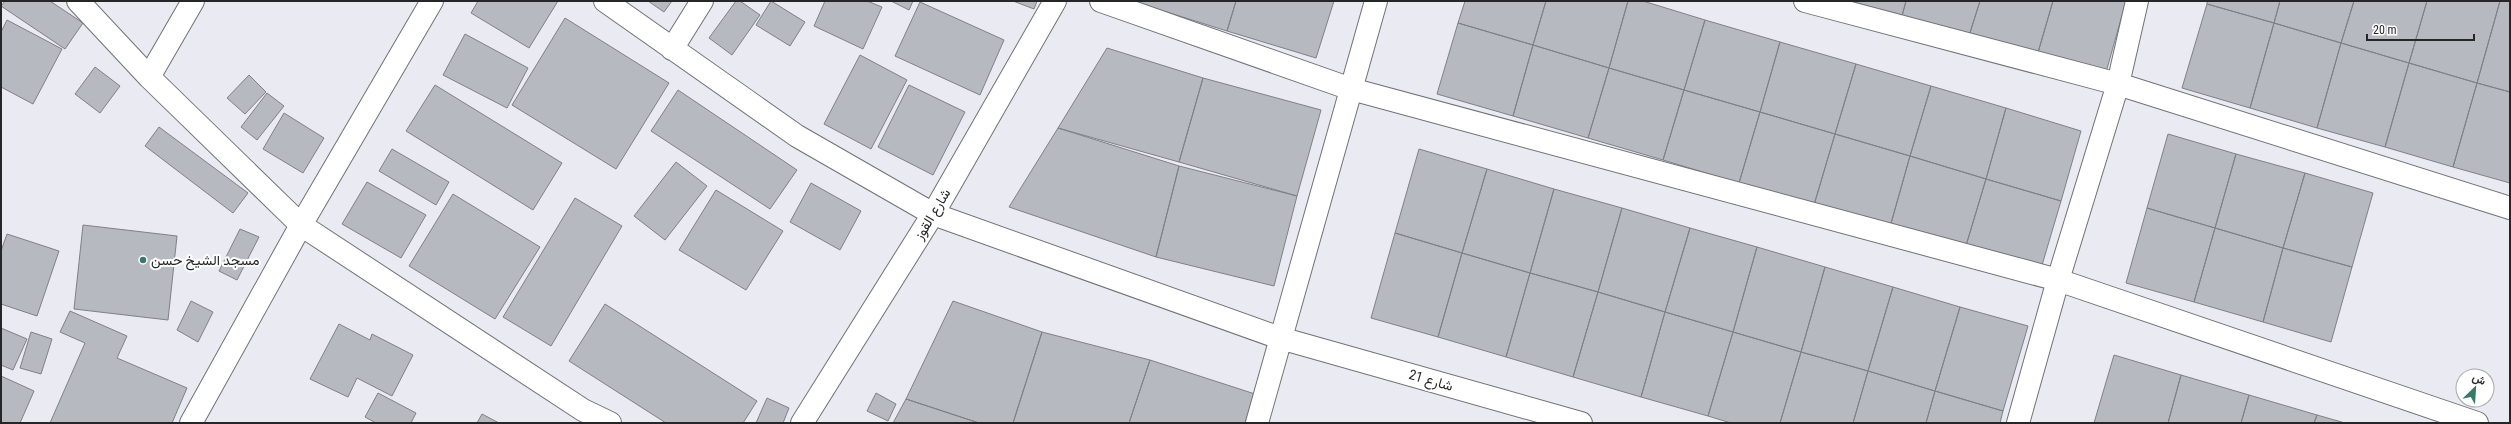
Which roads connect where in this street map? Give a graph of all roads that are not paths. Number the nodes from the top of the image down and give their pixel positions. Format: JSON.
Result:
{"nodes":[{"id":1,"x":78,"y":1,"type":"edge"},
{"id":2,"x":193,"y":1,"type":"edge"},
{"id":3,"x":432,"y":1,"type":"edge"},
{"id":4,"x":605,"y":1,"type":"edge"},
{"id":5,"x":702,"y":1,"type":"edge"},
{"id":6,"x":1055,"y":1,"type":"edge"},
{"id":7,"x":1101,"y":1,"type":"edge"},
{"id":8,"x":1376,"y":1,"type":"edge"},
{"id":9,"x":1805,"y":1,"type":"edge"},
{"id":10,"x":2137,"y":1,"type":"edge"},
{"id":11,"x":672,"y":49,"type":"junction"},
{"id":12,"x":149,"y":77,"type":"junction"},
{"id":13,"x":2118,"y":84,"type":"junction"},
{"id":14,"x":1351,"y":89,"type":"junction"},
{"id":15,"x":2510,"y":208,"type":"edge"},
{"id":16,"x":933,"y":214,"type":"junction"},
{"id":17,"x":301,"y":225,"type":"junction"},
{"id":18,"x":2058,"y":280,"type":"junction"},
{"id":19,"x":1280,"y":338,"type":"junction"},
{"id":20,"x":579,"y":417,"type":"edge"},
{"id":21,"x":191,"y":423,"type":"edge"},
{"id":22,"x":610,"y":423,"type":"edge"},
{"id":23,"x":802,"y":423,"type":"edge"},
{"id":24,"x":1257,"y":423,"type":"edge"},
{"id":25,"x":1581,"y":423,"type":"edge"},
{"id":26,"x":2018,"y":423,"type":"edge"},
{"id":27,"x":2477,"y":423,"type":"edge"}],
"edges":[{"from":1,"to":12,"type":"street"},
{"from":2,"to":12,"type":"street"},
{"from":3,"to":17,"type":"street"},
{"from":4,"to":11,"type":"street","name":"شارع 21"},
{"from":5,"to":11,"type":"street"},
{"from":6,"to":16,"type":"street","name":"شارع القوز"},
{"from":7,"to":14,"type":"street"},
{"from":8,"to":14,"type":"street"},
{"from":9,"to":13,"type":"street"},
{"from":10,"to":13,"type":"street"},
{"from":11,"to":16,"type":"street","name":"شارع 21"},
{"from":12,"to":17,"type":"street"},
{"from":13,"to":15,"type":"street"},
{"from":13,"to":18,"type":"street"},
{"from":14,"to":18,"type":"street"},
{"from":14,"to":19,"type":"street"},
{"from":16,"to":19,"type":"street","name":"شارع 21"},
{"from":16,"to":23,"type":"street","name":"شارع القوز"},
{"from":17,"to":20,"type":"street"},
{"from":17,"to":21,"type":"street"},
{"from":18,"to":26,"type":"street"},
{"from":18,"to":27,"type":"street"},
{"from":19,"to":24,"type":"street"},
{"from":19,"to":25,"type":"street","name":"شارع 21"},
{"from":20,"to":22,"type":"street"}]}
